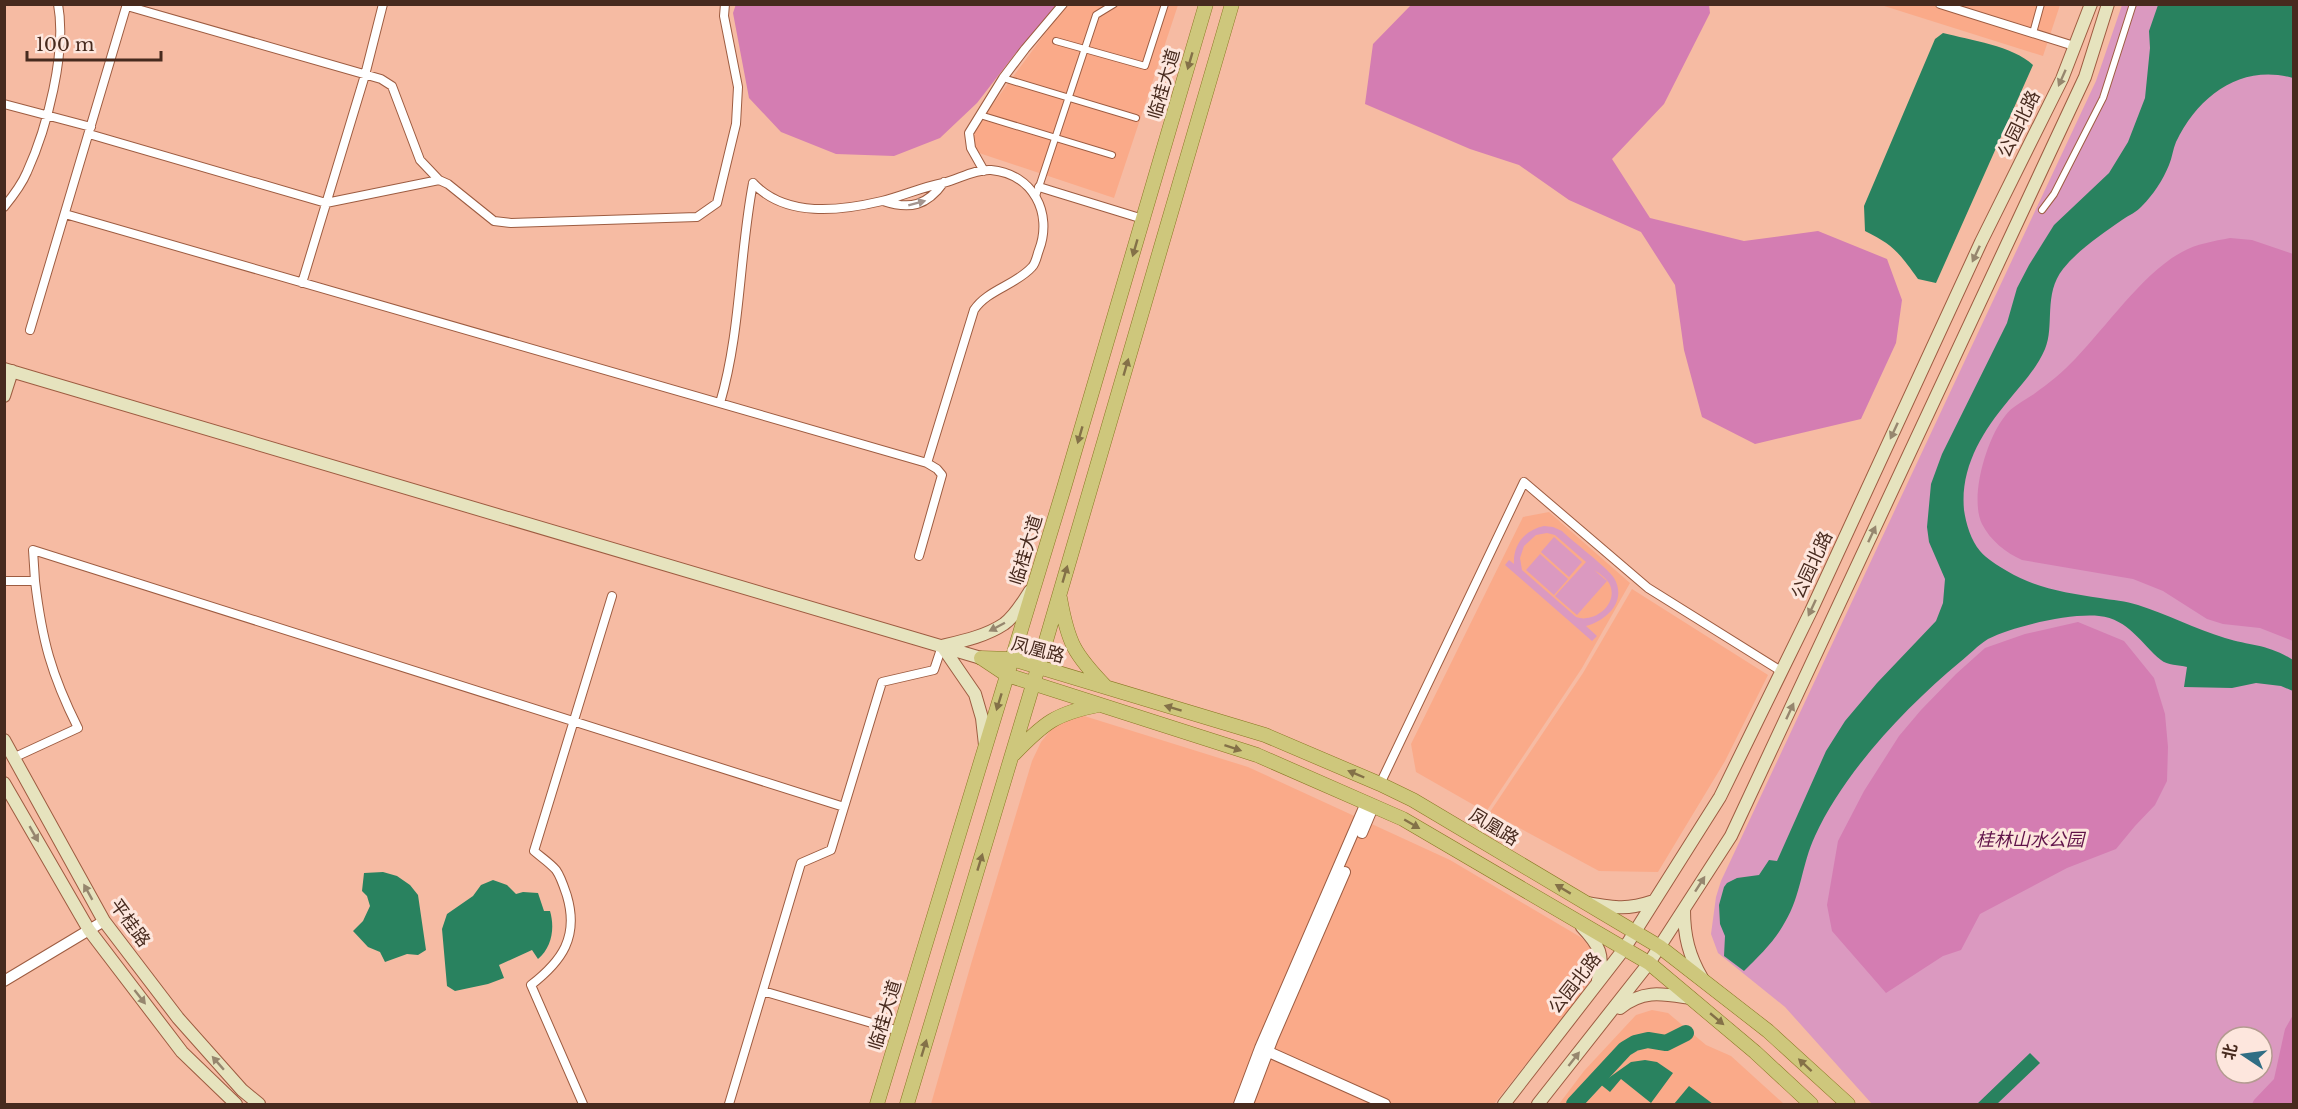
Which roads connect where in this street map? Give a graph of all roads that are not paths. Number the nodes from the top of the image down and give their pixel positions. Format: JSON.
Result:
{"nodes":[{"id":1,"x":58,"y":4,"type":"edge"},
{"id":2,"x":383,"y":4,"type":"edge"},
{"id":3,"x":725,"y":4,"type":"edge"},
{"id":4,"x":1063,"y":4,"type":"edge"},
{"id":5,"x":1114,"y":4,"type":"edge"},
{"id":6,"x":1165,"y":4,"type":"edge"},
{"id":7,"x":1206,"y":4,"type":"edge"},
{"id":8,"x":1232,"y":4,"type":"edge"},
{"id":9,"x":1940,"y":4,"type":"edge"},
{"id":10,"x":2041,"y":4,"type":"edge"},
{"id":11,"x":2081,"y":4,"type":"edge"},
{"id":12,"x":2091,"y":4,"type":"edge"},
{"id":13,"x":2108,"y":4,"type":"edge"},
{"id":14,"x":2133,"y":4,"type":"edge"},
{"id":15,"x":127,"y":5,"type":"edge"},
{"id":16,"x":2033,"y":33,"type":"junction"},
{"id":17,"x":1056,"y":41,"type":"dead end"},
{"id":18,"x":2074,"y":46,"type":"junction"},
{"id":19,"x":1085,"y":49,"type":"junction"},
{"id":20,"x":365,"y":75,"type":"junction"},
{"id":21,"x":1003,"y":78,"type":"junction"},
{"id":22,"x":4,"y":104,"type":"edge"},
{"id":23,"x":980,"y":115,"type":"junction"},
{"id":24,"x":46,"y":116,"type":"junction"},
{"id":25,"x":1136,"y":118,"type":"dead end"},
{"id":26,"x":90,"y":131,"type":"junction"},
{"id":27,"x":1112,"y":155,"type":"dead end"},
{"id":28,"x":984,"y":171,"type":"junction"},
{"id":29,"x":439,"y":180,"type":"junction"},
{"id":30,"x":944,"y":182,"type":"junction"},
{"id":31,"x":1037,"y":192,"type":"junction"},
{"id":32,"x":882,"y":201,"type":"junction"},
{"id":33,"x":326,"y":203,"type":"junction"},
{"id":34,"x":4,"y":207,"type":"edge"},
{"id":35,"x":2042,"y":210,"type":"dead end"},
{"id":36,"x":65,"y":214,"type":"junction"},
{"id":37,"x":1143,"y":219,"type":"junction"},
{"id":38,"x":302,"y":283,"type":"junction"},
{"id":39,"x":30,"y":330,"type":"dead end"},
{"id":40,"x":8,"y":370,"type":"edge"},
{"id":41,"x":4,"y":396,"type":"edge"},
{"id":42,"x":720,"y":403,"type":"junction"},
{"id":43,"x":927,"y":463,"type":"junction"},
{"id":44,"x":919,"y":556,"type":"dead end"},
{"id":45,"x":4,"y":580,"type":"edge"},
{"id":46,"x":35,"y":581,"type":"junction"},
{"id":47,"x":1035,"y":584,"type":"junction"},
{"id":48,"x":1059,"y":595,"type":"junction"},
{"id":49,"x":612,"y":596,"type":"dead end"},
{"id":50,"x":942,"y":646,"type":"junction"},
{"id":51,"x":981,"y":658,"type":"junction"},
{"id":52,"x":1012,"y":659,"type":"junction"},
{"id":53,"x":1038,"y":668,"type":"junction"},
{"id":54,"x":1781,"y":671,"type":"junction"},
{"id":55,"x":1007,"y":675,"type":"junction"},
{"id":56,"x":1033,"y":683,"type":"junction"},
{"id":57,"x":1108,"y":688,"type":"junction"},
{"id":58,"x":1100,"y":705,"type":"junction"},
{"id":59,"x":574,"y":721,"type":"junction"},
{"id":60,"x":4,"y":740,"type":"edge"},
{"id":61,"x":985,"y":746,"type":"junction"},
{"id":62,"x":13,"y":758,"type":"junction"},
{"id":63,"x":1011,"y":758,"type":"junction"},
{"id":64,"x":4,"y":783,"type":"edge"},
{"id":65,"x":1380,"y":784,"type":"junction"},
{"id":66,"x":1370,"y":805,"type":"junction"},
{"id":67,"x":844,"y":807,"type":"junction"},
{"id":68,"x":1654,"y":901,"type":"junction"},
{"id":69,"x":1585,"y":902,"type":"junction"},
{"id":70,"x":1683,"y":910,"type":"junction"},
{"id":71,"x":1575,"y":920,"type":"junction"},
{"id":72,"x":104,"y":921,"type":"junction"},
{"id":73,"x":89,"y":930,"type":"junction"},
{"id":74,"x":1635,"y":932,"type":"junction"},
{"id":75,"x":1660,"y":947,"type":"junction"},
{"id":76,"x":1624,"y":949,"type":"junction"},
{"id":77,"x":1649,"y":963,"type":"junction"},
{"id":78,"x":4,"y":981,"type":"edge"},
{"id":79,"x":1704,"y":982,"type":"junction"},
{"id":80,"x":1597,"y":984,"type":"junction"},
{"id":81,"x":763,"y":991,"type":"junction"},
{"id":82,"x":1692,"y":998,"type":"junction"},
{"id":83,"x":1603,"y":1022,"type":"junction"},
{"id":84,"x":899,"y":1031,"type":"junction"},
{"id":85,"x":1263,"y":1053,"type":"junction"},
{"id":86,"x":236,"y":1104,"type":"edge"},
{"id":87,"x":259,"y":1104,"type":"edge"},
{"id":88,"x":583,"y":1104,"type":"edge"},
{"id":89,"x":729,"y":1104,"type":"edge"},
{"id":90,"x":877,"y":1104,"type":"edge"},
{"id":91,"x":907,"y":1104,"type":"edge"},
{"id":92,"x":1239,"y":1104,"type":"edge"},
{"id":93,"x":1248,"y":1104,"type":"edge"},
{"id":94,"x":1370,"y":1104,"type":"edge"},
{"id":95,"x":1385,"y":1104,"type":"edge"},
{"id":96,"x":1504,"y":1104,"type":"edge"},
{"id":97,"x":1538,"y":1104,"type":"edge"},
{"id":98,"x":1811,"y":1104,"type":"edge"},
{"id":99,"x":1848,"y":1104,"type":"edge"}],
"edges":[{"from":1,"to":24,"type":"street"},
{"from":2,"to":20,"type":"street"},
{"from":3,"to":29,"type":"street"},
{"from":4,"to":21,"type":"street"},
{"from":5,"to":19,"type":"street"},
{"from":6,"to":19,"type":"street"},
{"from":7,"to":37,"type":"main road","name":"临桂大道","one_way":true},
{"from":48,"to":8,"type":"main road","one_way":true},
{"from":9,"to":16,"type":"street"},
{"from":10,"to":16,"type":"street"},
{"from":11,"to":18,"type":"main road"},
{"from":12,"to":18,"type":"main road","name":"公园北路"},
{"from":70,"to":13,"type":"main road","one_way":true},
{"from":14,"to":35,"type":"street"},
{"from":15,"to":20,"type":"street"},
{"from":15,"to":26,"type":"street"},
{"from":16,"to":18,"type":"street"},
{"from":17,"to":19,"type":"street"},
{"from":18,"to":54,"type":"main road","name":"公园北路","one_way":true},
{"from":19,"to":31,"type":"street"},
{"from":20,"to":29,"type":"street"},
{"from":20,"to":33,"type":"street"},
{"from":21,"to":23,"type":"street"},
{"from":21,"to":25,"type":"street"},
{"from":22,"to":24,"type":"street"},
{"from":23,"to":27,"type":"street"},
{"from":23,"to":28,"type":"street"},
{"from":24,"to":26,"type":"street"},
{"from":24,"to":34,"type":"street"},
{"from":26,"to":33,"type":"street"},
{"from":26,"to":36,"type":"street"},
{"from":28,"to":30,"type":"street"},
{"from":28,"to":31,"type":"street"},
{"from":29,"to":33,"type":"street"},
{"from":30,"to":32,"type":"street"},
{"from":32,"to":30,"type":"street","one_way":true},
{"from":31,"to":37,"type":"street"},
{"from":31,"to":43,"type":"street"},
{"from":32,"to":42,"type":"street"},
{"from":33,"to":38,"type":"street"},
{"from":36,"to":38,"type":"street"},
{"from":36,"to":39,"type":"street"},
{"from":37,"to":47,"type":"main road","name":"临桂大道","one_way":true},
{"from":38,"to":42,"type":"street"},
{"from":40,"to":41,"type":"main road"},
{"from":40,"to":50,"type":"main road"},
{"from":42,"to":43,"type":"street"},
{"from":43,"to":44,"type":"street"},
{"from":45,"to":46,"type":"street"},
{"from":46,"to":59,"type":"street"},
{"from":46,"to":62,"type":"street"},
{"from":47,"to":50,"type":"main road","one_way":true},
{"from":47,"to":52,"type":"main road","name":"临桂大道"},
{"from":48,"to":53,"type":"main road"},
{"from":48,"to":57,"type":"main road"},
{"from":49,"to":59,"type":"street"},
{"from":50,"to":51,"type":"main road"},
{"from":50,"to":61,"type":"main road"},
{"from":50,"to":67,"type":"street"},
{"from":51,"to":52,"type":"main road","name":"凤凰路"},
{"from":51,"to":55,"type":"main road","name":"凤凰路"},
{"from":52,"to":53,"type":"main road","name":"凤凰路"},
{"from":52,"to":55,"type":"main road","name":"临桂大道"},
{"from":53,"to":56,"type":"main road"},
{"from":53,"to":57,"type":"main road","name":"凤凰路"},
{"from":54,"to":65,"type":"street"},
{"from":54,"to":68,"type":"main road","name":"公园北路"},
{"from":55,"to":56,"type":"main road","name":"凤凰路"},
{"from":55,"to":61,"type":"main road","name":"临桂大道","one_way":true},
{"from":56,"to":58,"type":"main road","name":"凤凰路"},
{"from":56,"to":63,"type":"main road"},
{"from":65,"to":57,"type":"main road","name":"凤凰路","one_way":true},
{"from":58,"to":63,"type":"main road"},
{"from":58,"to":66,"type":"main road","name":"凤凰路","one_way":true},
{"from":59,"to":67,"type":"street"},
{"from":59,"to":88,"type":"street"},
{"from":60,"to":62,"type":"main road","name":"平桂路"},
{"from":61,"to":84,"type":"main road","name":"临桂大道"},
{"from":72,"to":62,"type":"main road","name":"平桂路","one_way":true},
{"from":91,"to":63,"type":"main road","one_way":true},
{"from":64,"to":73,"type":"main road","name":"平桂路","one_way":true},
{"from":69,"to":65,"type":"main road","name":"凤凰路","one_way":true},
{"from":66,"to":71,"type":"main road","name":"凤凰路","one_way":true},
{"from":66,"to":85,"type":"street"},
{"from":67,"to":81,"type":"street"},
{"from":68,"to":69,"type":"main road"},
{"from":68,"to":74,"type":"main road","name":"公园北路"},
{"from":69,"to":74,"type":"main road","name":"凤凰路"},
{"from":70,"to":75,"type":"main road"},
{"from":70,"to":79,"type":"main road"},
{"from":71,"to":76,"type":"main road","name":"凤凰路"},
{"from":71,"to":80,"type":"main road"},
{"from":72,"to":73,"type":"street"},
{"from":87,"to":72,"type":"main road","name":"平桂路","one_way":true},
{"from":73,"to":78,"type":"street"},
{"from":73,"to":86,"type":"main road","name":"平桂路","one_way":true},
{"from":74,"to":75,"type":"main road","name":"凤凰路"},
{"from":74,"to":76,"type":"main road","name":"公园北路"},
{"from":75,"to":77,"type":"main road"},
{"from":75,"to":79,"type":"main road","name":"凤凰路"},
{"from":76,"to":77,"type":"main road","name":"凤凰路"},
{"from":76,"to":80,"type":"main road","name":"公园北路"},
{"from":77,"to":82,"type":"main road","name":"凤凰路"},
{"from":77,"to":83,"type":"main road"},
{"from":99,"to":79,"type":"main road","name":"凤凰路","one_way":true},
{"from":80,"to":96,"type":"main road","name":"公园北路"},
{"from":81,"to":84,"type":"street"},
{"from":81,"to":89,"type":"street"},
{"from":82,"to":83,"type":"main road"},
{"from":82,"to":98,"type":"main road","name":"凤凰路","one_way":true},
{"from":97,"to":83,"type":"main road","one_way":true},
{"from":84,"to":90,"type":"main road","name":"临桂大道"},
{"from":85,"to":92,"type":"street"},
{"from":85,"to":93,"type":"street"},
{"from":85,"to":94,"type":"street"},
{"from":85,"to":95,"type":"street"}]}
